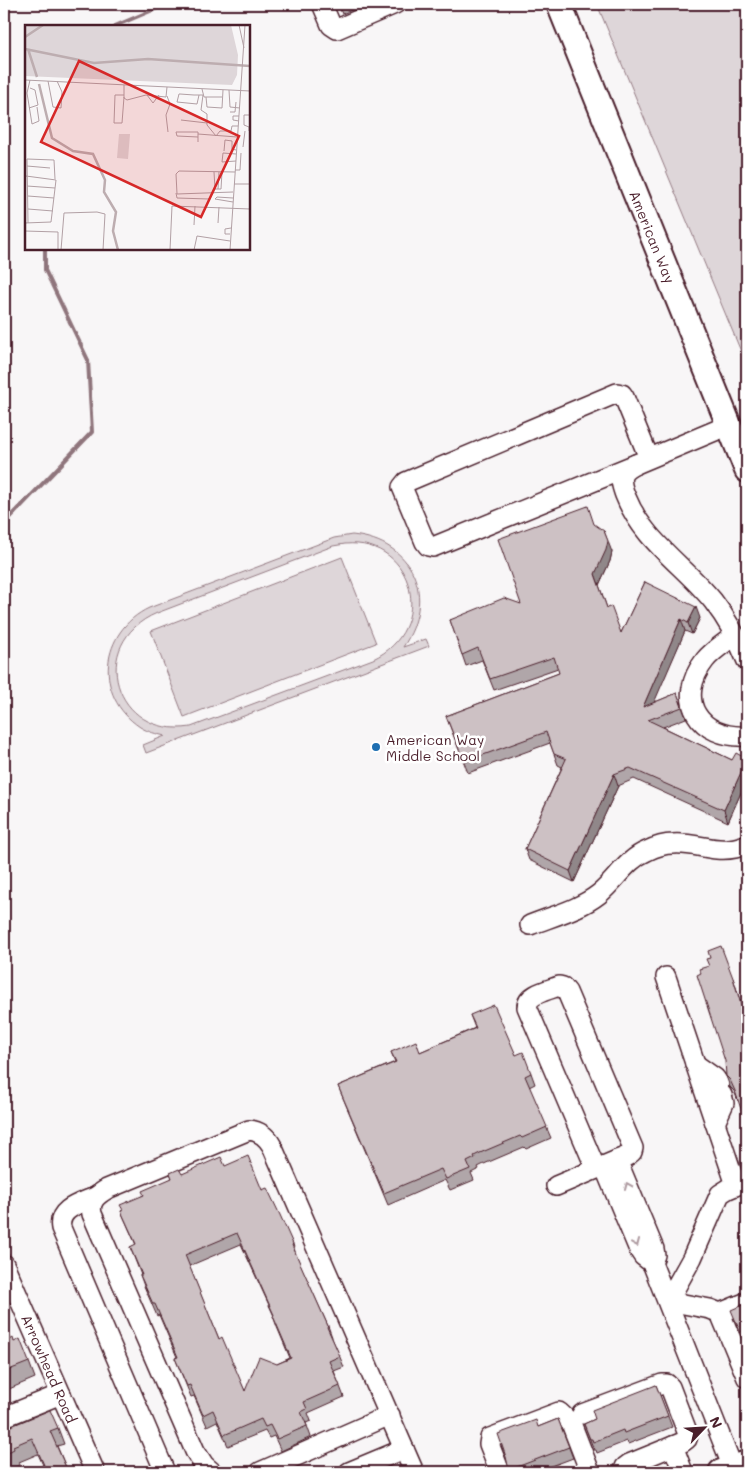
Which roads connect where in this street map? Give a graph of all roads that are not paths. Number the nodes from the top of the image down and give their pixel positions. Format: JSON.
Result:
{"nodes":[{"id":1,"x":322,"y":4,"type":"edge"},
{"id":2,"x":396,"y":4,"type":"edge"},
{"id":3,"x":559,"y":4,"type":"edge"},
{"id":4,"x":729,"y":425,"type":"junction"},
{"id":5,"x":642,"y":461,"type":"junction"},
{"id":6,"x":747,"y":470,"type":"edge"},
{"id":7,"x":735,"y":635,"type":"junction"},
{"id":8,"x":747,"y":661,"type":"edge"},
{"id":9,"x":747,"y":736,"type":"edge"},
{"id":10,"x":747,"y":844,"type":"edge"},
{"id":11,"x":530,"y":925,"type":"dead end"},
{"id":12,"x":666,"y":977,"type":"dead end"},
{"id":13,"x":695,"y":1064,"type":"junction"},
{"id":14,"x":715,"y":1123,"type":"junction"},
{"id":15,"x":605,"y":1165,"type":"junction"},
{"id":16,"x":741,"y":1183,"type":"edge"},
{"id":17,"x":556,"y":1186,"type":"dead end"},
{"id":18,"x":97,"y":1196,"type":"junction"},
{"id":19,"x":4,"y":1264,"type":"edge"},
{"id":20,"x":668,"y":1301,"type":"junction"},
{"id":21,"x":747,"y":1302,"type":"edge"},
{"id":22,"x":720,"y":1313,"type":"junction"},
{"id":23,"x":747,"y":1378,"type":"edge"},
{"id":24,"x":61,"y":1394,"type":"junction"},
{"id":25,"x":710,"y":1410,"type":"junction"},
{"id":26,"x":582,"y":1414,"type":"dead end"},
{"id":27,"x":390,"y":1415,"type":"junction"},
{"id":28,"x":4,"y":1417,"type":"edge"},
{"id":29,"x":683,"y":1421,"type":"junction"},
{"id":30,"x":673,"y":1446,"type":"junction"},
{"id":31,"x":404,"y":1449,"type":"junction"},
{"id":32,"x":732,"y":1469,"type":"edge"},
{"id":33,"x":95,"y":1472,"type":"edge"},
{"id":34,"x":165,"y":1472,"type":"edge"},
{"id":35,"x":212,"y":1472,"type":"edge"},
{"id":36,"x":260,"y":1472,"type":"edge"},
{"id":37,"x":349,"y":1472,"type":"edge"},
{"id":38,"x":414,"y":1472,"type":"edge"},
{"id":39,"x":500,"y":1472,"type":"edge"},
{"id":40,"x":590,"y":1472,"type":"edge"},
{"id":41,"x":624,"y":1472,"type":"edge"},
{"id":42,"x":683,"y":1472,"type":"edge"}],
"edges":[{"from":1,"to":2,"type":"street"},
{"from":3,"to":4,"type":"main road","name":"American Way"},
{"from":4,"to":5,"type":"street"},
{"from":4,"to":6,"type":"main road","name":"American Way"},
{"from":5,"to":5,"type":"street"},
{"from":5,"to":7,"type":"street"},
{"from":7,"to":8,"type":"street"},
{"from":7,"to":9,"type":"street"},
{"from":10,"to":11,"type":"street"},
{"from":12,"to":13,"type":"street"},
{"from":13,"to":14,"type":"street"},
{"from":13,"to":14,"type":"street"},
{"from":14,"to":16,"type":"street"},
{"from":15,"to":15,"type":"street"},
{"from":15,"to":17,"type":"street"},
{"from":15,"to":20,"type":"street"},
{"from":16,"to":20,"type":"street"},
{"from":18,"to":27,"type":"street"},
{"from":18,"to":34,"type":"street"},
{"from":18,"to":35,"type":"street"},
{"from":19,"to":24,"type":"street","name":"Arrowhead Road"},
{"from":20,"to":22,"type":"street"},
{"from":20,"to":25,"type":"street"},
{"from":21,"to":22,"type":"street"},
{"from":22,"to":23,"type":"street"},
{"from":24,"to":28,"type":"street"},
{"from":24,"to":33,"type":"street","name":"Arrowhead Road"},
{"from":25,"to":29,"type":"street"},
{"from":25,"to":32,"type":"street"},
{"from":26,"to":29,"type":"street"},
{"from":27,"to":31,"type":"street"},
{"from":27,"to":36,"type":"street"},
{"from":29,"to":30,"type":"street"},
{"from":30,"to":41,"type":"street"},
{"from":30,"to":42,"type":"street"},
{"from":31,"to":37,"type":"street"},
{"from":31,"to":38,"type":"street"},
{"from":39,"to":40,"type":"street"}]}
